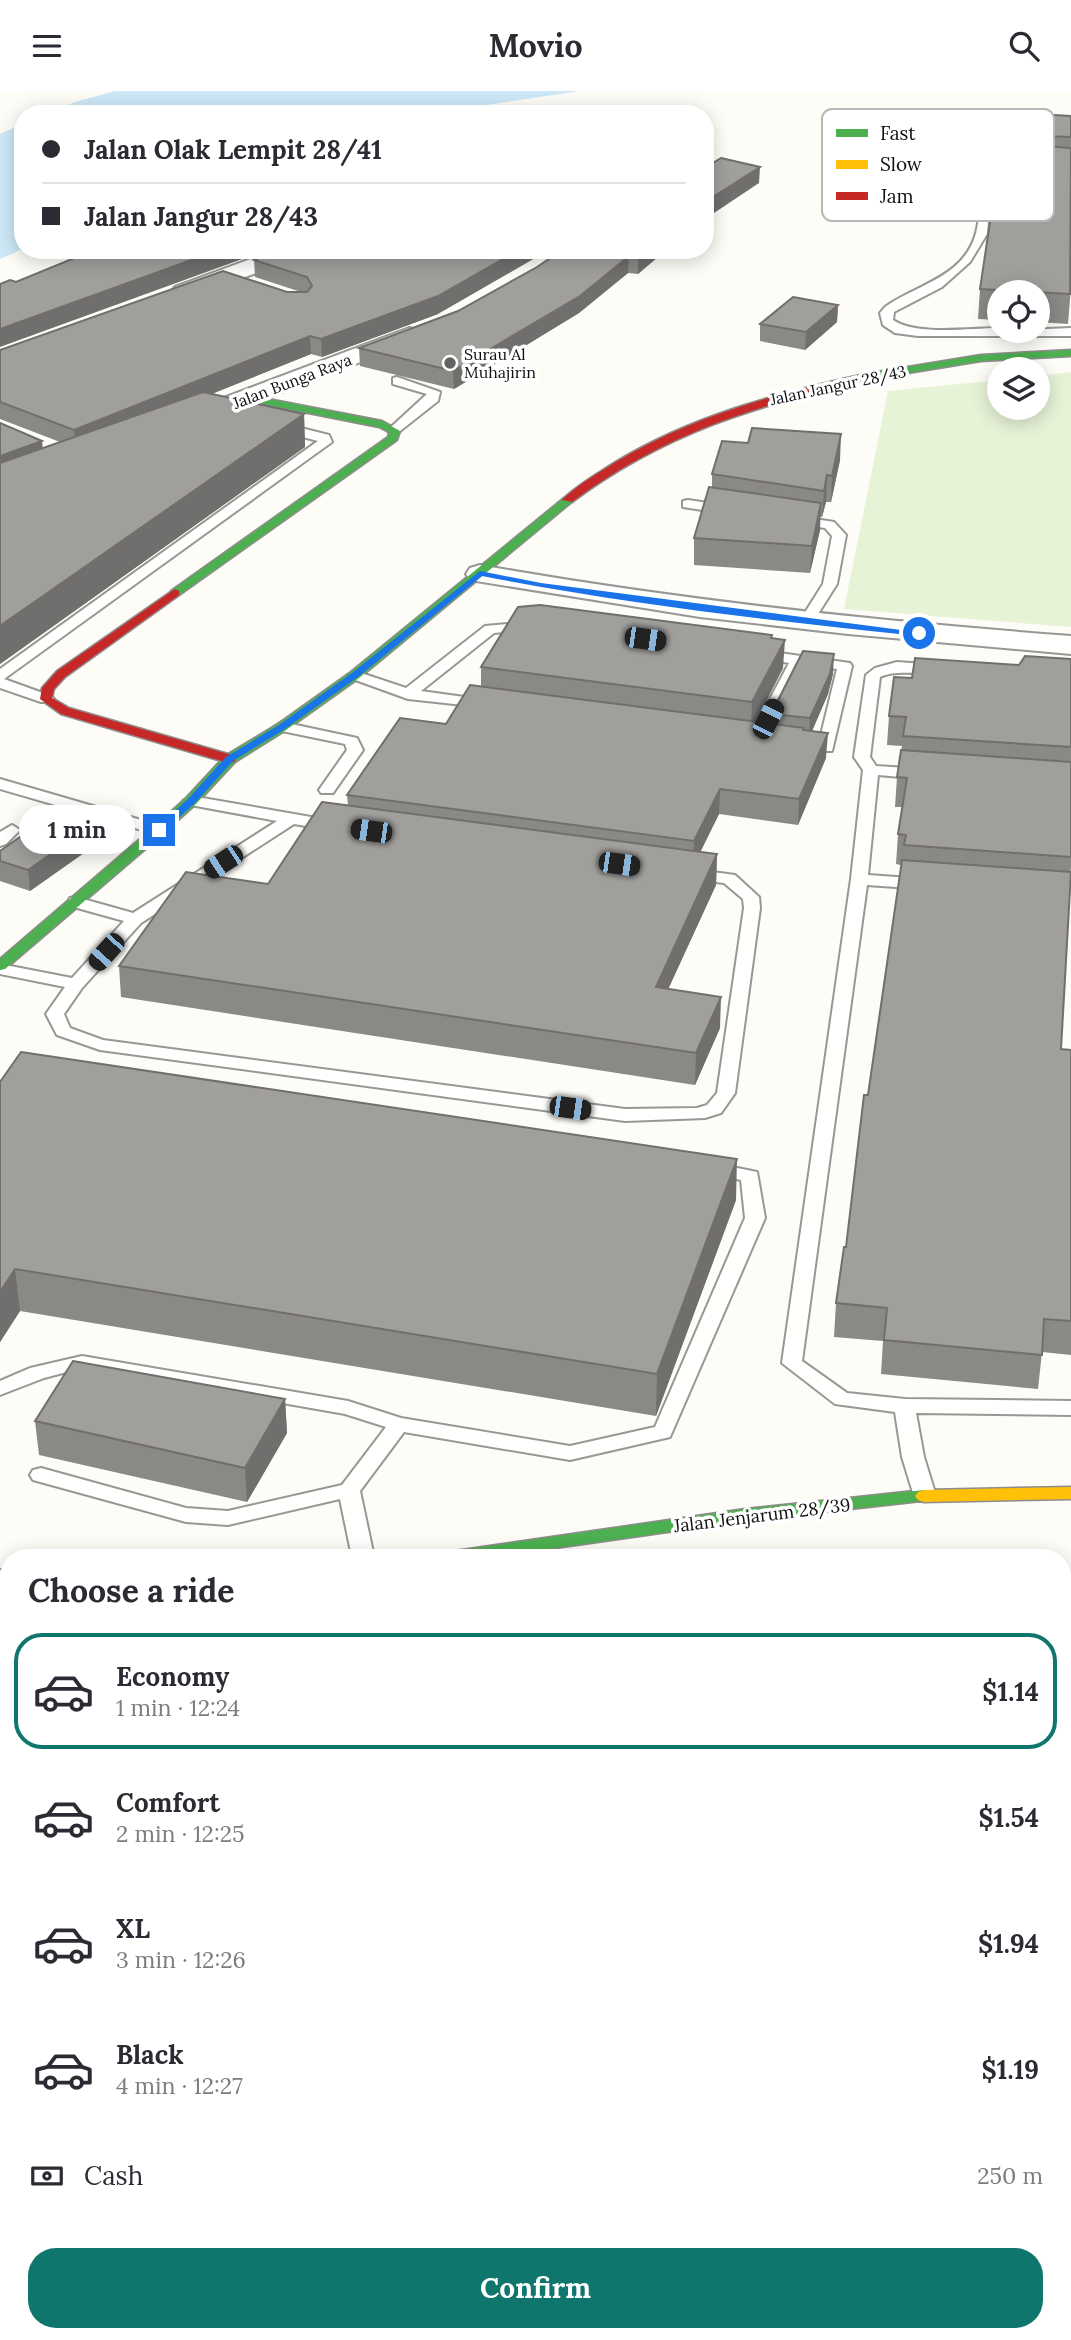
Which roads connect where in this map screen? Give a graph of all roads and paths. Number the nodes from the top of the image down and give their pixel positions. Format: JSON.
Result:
{"nodes":[{"id":1,"x":983,"y":221,"type":"edge"},
{"id":2,"x":273,"y":259,"type":"edge"},
{"id":3,"x":225,"y":277,"type":"junction"},
{"id":4,"x":261,"y":289,"type":"edge"},
{"id":5,"x":162,"y":300,"type":"edge"},
{"id":6,"x":435,"y":325,"type":"edge"},
{"id":7,"x":1071,"y":332,"type":"edge"},
{"id":8,"x":971,"y":333,"type":"junction"},
{"id":9,"x":1071,"y":353,"type":"edge"},
{"id":10,"x":981,"y":358,"type":"junction"},
{"id":11,"x":397,"y":381,"type":"dead end"},
{"id":12,"x":231,"y":409,"type":"junction"},
{"id":13,"x":187,"y":420,"type":"edge"},
{"id":14,"x":272,"y":425,"type":"edge"},
{"id":15,"x":395,"y":431,"type":"junction"},
{"id":16,"x":688,"y":504,"type":"dead end"},
{"id":17,"x":739,"y":512,"type":"edge"},
{"id":18,"x":778,"y":518,"type":"edge"},
{"id":19,"x":480,"y":574,"type":"junction"},
{"id":20,"x":806,"y":622,"type":"junction"},
{"id":21,"x":513,"y":626,"type":"junction"},
{"id":22,"x":544,"y":626,"type":"edge"},
{"id":23,"x":1071,"y":645,"type":"edge"},
{"id":24,"x":500,"y":648,"type":"edge"},
{"id":25,"x":744,"y":652,"type":"edge"},
{"id":26,"x":798,"y":659,"type":"junction"},
{"id":27,"x":953,"y":670,"type":"edge"},
{"id":28,"x":0,"y":675,"type":"edge"},
{"id":29,"x":355,"y":675,"type":"junction"},
{"id":30,"x":0,"y":683,"type":"edge"},
{"id":31,"x":408,"y":694,"type":"junction"},
{"id":32,"x":46,"y":699,"type":"junction"},
{"id":33,"x":509,"y":707,"type":"edge"},
{"id":34,"x":282,"y":727,"type":"junction"},
{"id":35,"x":757,"y":739,"type":"edge"},
{"id":36,"x":798,"y":744,"type":"edge"},
{"id":37,"x":230,"y":759,"type":"junction"},
{"id":38,"x":871,"y":770,"type":"junction"},
{"id":39,"x":938,"y":775,"type":"edge"},
{"id":40,"x":0,"y":784,"type":"edge"},
{"id":41,"x":327,"y":790,"type":"dead end"},
{"id":42,"x":191,"y":801,"type":"junction"},
{"id":43,"x":289,"y":820,"type":"junction"},
{"id":44,"x":358,"y":829,"type":"edge"},
{"id":45,"x":159,"y":830,"type":"junction"},
{"id":46,"x":674,"y":871,"type":"edge"},
{"id":47,"x":859,"y":879,"type":"junction"},
{"id":48,"x":939,"y":885,"type":"edge"},
{"id":49,"x":76,"y":902,"type":"junction"},
{"id":50,"x":135,"y":919,"type":"junction"},
{"id":51,"x":0,"y":967,"type":"edge"},
{"id":52,"x":76,"y":985,"type":"junction"},
{"id":53,"x":698,"y":1167,"type":"edge"},
{"id":54,"x":0,"y":1389,"type":"edge"},
{"id":55,"x":905,"y":1406,"type":"junction"},
{"id":56,"x":1071,"y":1408,"type":"edge"},
{"id":57,"x":399,"y":1424,"type":"junction"},
{"id":58,"x":41,"y":1475,"type":"dead end"},
{"id":59,"x":349,"y":1490,"type":"junction"},
{"id":60,"x":1071,"y":1493,"type":"edge"},
{"id":61,"x":925,"y":1496,"type":"junction"},
{"id":62,"x":361,"y":1549,"type":"edge"},
{"id":63,"x":510,"y":1549,"type":"edge"}],
"edges":[{"from":1,"to":8,"type":"lane"},
{"from":2,"to":3,"type":"street"},
{"from":3,"to":4,"type":"street"},
{"from":3,"to":5,"type":"street"},
{"from":6,"to":12,"type":"street","name":"Jalan Bunga Raya"},
{"from":7,"to":8,"type":"lane"},
{"from":8,"to":10,"type":"lane"},
{"from":9,"to":10,"type":"street","name":"Jalan Jangur 28/43"},
{"from":10,"to":19,"type":"street","name":"Jalan Jangur 28/43"},
{"from":11,"to":15,"type":"lane"},
{"from":12,"to":13,"type":"street","name":"Jalan Bunga Raya"},
{"from":12,"to":15,"type":"street"},
{"from":14,"to":28,"type":"lane"},
{"from":15,"to":32,"type":"street"},
{"from":16,"to":17,"type":"lane"},
{"from":18,"to":20,"type":"lane"},
{"from":19,"to":20,"type":"street"},
{"from":19,"to":29,"type":"street","name":"Jalan Jangur 28/43"},
{"from":20,"to":23,"type":"street"},
{"from":21,"to":22,"type":"lane"},
{"from":21,"to":24,"type":"lane"},
{"from":21,"to":31,"type":"lane"},
{"from":25,"to":26,"type":"lane"},
{"from":26,"to":35,"type":"lane"},
{"from":26,"to":36,"type":"lane"},
{"from":27,"to":38,"type":"lane"},
{"from":29,"to":31,"type":"lane"},
{"from":29,"to":34,"type":"street","name":"Jalan Jangur 28/43"},
{"from":30,"to":32,"type":"lane"},
{"from":31,"to":33,"type":"lane"},
{"from":32,"to":37,"type":"street"},
{"from":34,"to":37,"type":"street","name":"Jalan Jangur 28/43"},
{"from":34,"to":41,"type":"lane"},
{"from":37,"to":42,"type":"street","name":"Jalan Jangur 28/43"},
{"from":38,"to":39,"type":"lane"},
{"from":38,"to":47,"type":"lane"},
{"from":40,"to":45,"type":"lane"},
{"from":42,"to":43,"type":"lane"},
{"from":42,"to":45,"type":"street","name":"Jalan Jangur 28/43"},
{"from":43,"to":44,"type":"lane"},
{"from":43,"to":50,"type":"lane"},
{"from":45,"to":49,"type":"street","name":"Jalan Jangur 28/43"},
{"from":46,"to":52,"type":"lane"},
{"from":47,"to":48,"type":"lane"},
{"from":47,"to":55,"type":"lane"},
{"from":49,"to":50,"type":"lane"},
{"from":49,"to":51,"type":"street","name":"Jalan Jangur 28/43"},
{"from":50,"to":52,"type":"lane"},
{"from":51,"to":52,"type":"lane"},
{"from":53,"to":57,"type":"lane"},
{"from":54,"to":57,"type":"lane"},
{"from":55,"to":56,"type":"lane"},
{"from":55,"to":61,"type":"lane"},
{"from":57,"to":59,"type":"lane"},
{"from":58,"to":59,"type":"lane"},
{"from":59,"to":62,"type":"lane"},
{"from":60,"to":61,"type":"street","name":"Jalan Jenjarum 28/39"},
{"from":61,"to":63,"type":"street","name":"Jalan Jenjarum 28/39"}]}
